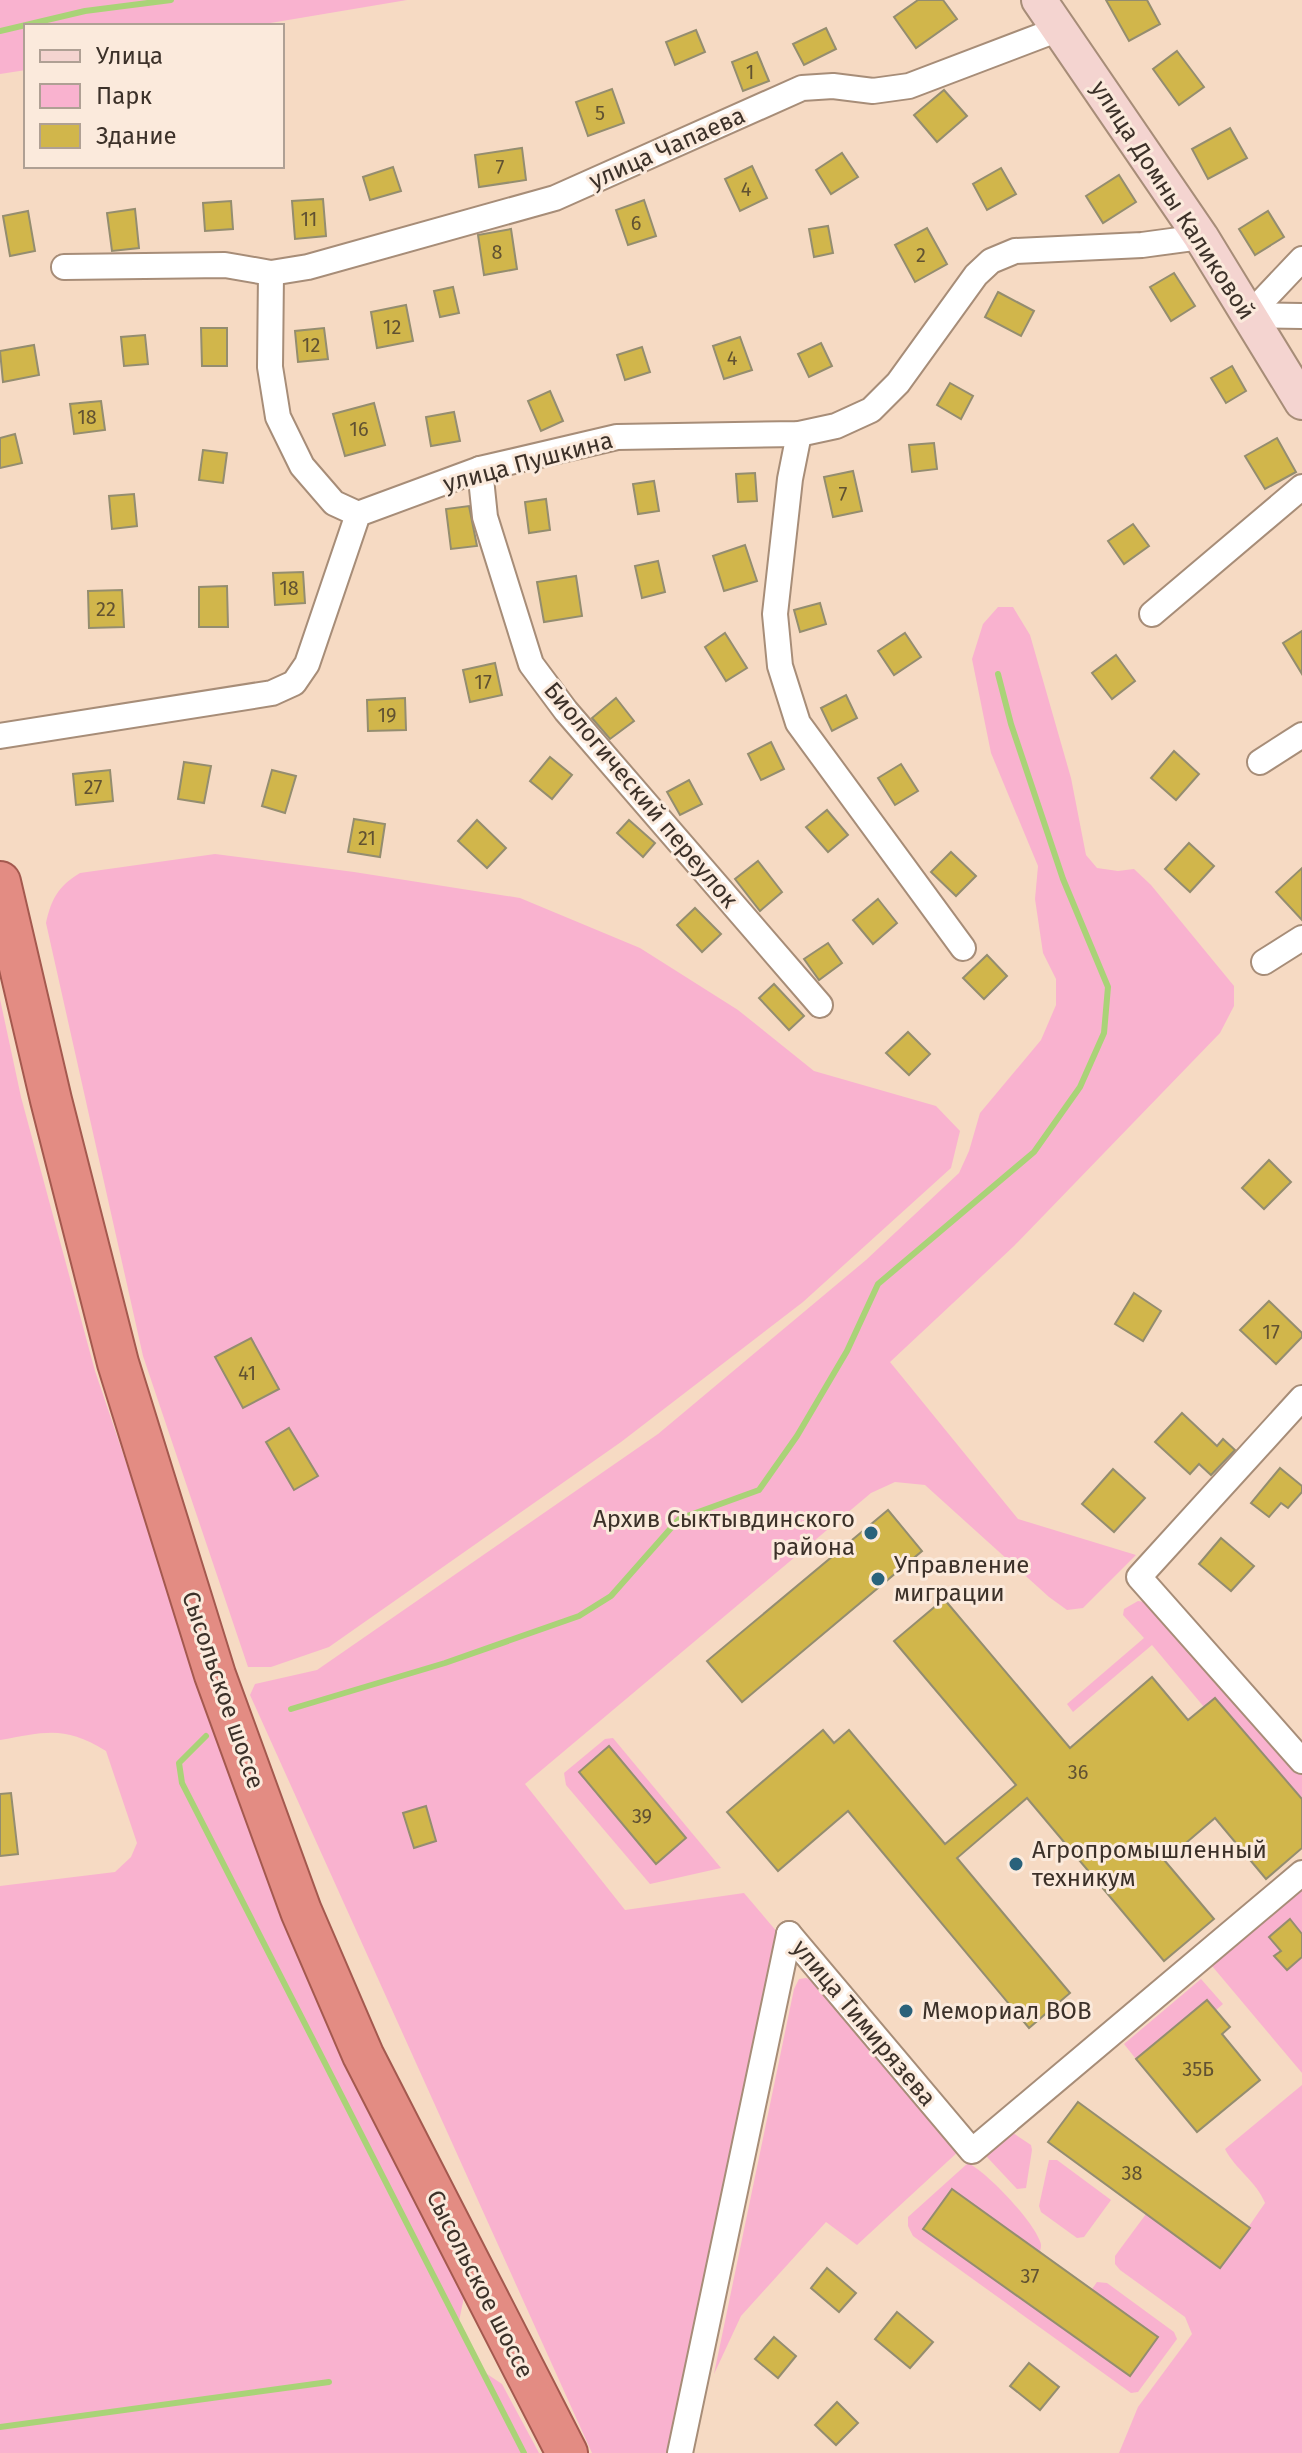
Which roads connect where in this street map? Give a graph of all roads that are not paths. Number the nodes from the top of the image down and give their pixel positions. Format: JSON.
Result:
{"nodes":[{"id":1,"x":1039,"y":0,"type":"edge"},
{"id":2,"x":1059,"y":29,"type":"junction"},
{"id":3,"x":1201,"y":237,"type":"junction"},
{"id":4,"x":1302,"y":259,"type":"edge"},
{"id":5,"x":64,"y":267,"type":"dead end"},
{"id":6,"x":271,"y":273,"type":"junction"},
{"id":7,"x":1249,"y":315,"type":"junction"},
{"id":8,"x":1302,"y":316,"type":"edge"},
{"id":9,"x":1302,"y":402,"type":"edge"},
{"id":10,"x":799,"y":434,"type":"junction"},
{"id":11,"x":480,"y":469,"type":"junction"},
{"id":12,"x":1302,"y":487,"type":"edge"},
{"id":13,"x":358,"y":514,"type":"junction"},
{"id":14,"x":1152,"y":614,"type":"dead end"},
{"id":15,"x":1302,"y":735,"type":"edge"},
{"id":16,"x":0,"y":736,"type":"edge"},
{"id":17,"x":1260,"y":762,"type":"dead end"},
{"id":18,"x":0,"y":882,"type":"edge"},
{"id":19,"x":1302,"y":938,"type":"edge"},
{"id":20,"x":963,"y":948,"type":"dead end"},
{"id":21,"x":1264,"y":962,"type":"dead end"},
{"id":22,"x":820,"y":1005,"type":"dead end"},
{"id":23,"x":1302,"y":1398,"type":"edge"},
{"id":24,"x":1302,"y":1761,"type":"edge"},
{"id":25,"x":1302,"y":1873,"type":"edge"},
{"id":26,"x":567,"y":2453,"type":"edge"},
{"id":27,"x":680,"y":2453,"type":"edge"}],
"edges":[{"from":1,"to":2,"type":"main road","name":"улица Домны Каликовой"},
{"from":2,"to":3,"type":"main road","name":"улица Домны Каликовой"},
{"from":2,"to":6,"type":"street","name":"улица Чапаева"},
{"from":3,"to":7,"type":"main road","name":"улица Домны Каликовой"},
{"from":3,"to":10,"type":"street","name":"улица Пушкина"},
{"from":4,"to":7,"type":"street"},
{"from":5,"to":6,"type":"street","name":"улица Чапаева"},
{"from":6,"to":13,"type":"street"},
{"from":7,"to":8,"type":"street"},
{"from":7,"to":9,"type":"main road","name":"улица Домны Каликовой"},
{"from":10,"to":11,"type":"street","name":"улица Пушкина"},
{"from":10,"to":20,"type":"street"},
{"from":11,"to":13,"type":"street","name":"улица Пушкина"},
{"from":11,"to":22,"type":"street","name":"Биологический переулок"},
{"from":12,"to":14,"type":"street"},
{"from":13,"to":16,"type":"street"},
{"from":15,"to":17,"type":"street"},
{"from":18,"to":26,"type":"highway","name":"Сысольское шоссе"},
{"from":19,"to":21,"type":"street"},
{"from":23,"to":24,"type":"street"},
{"from":25,"to":27,"type":"street","name":"улица Тимирязева"}]}
